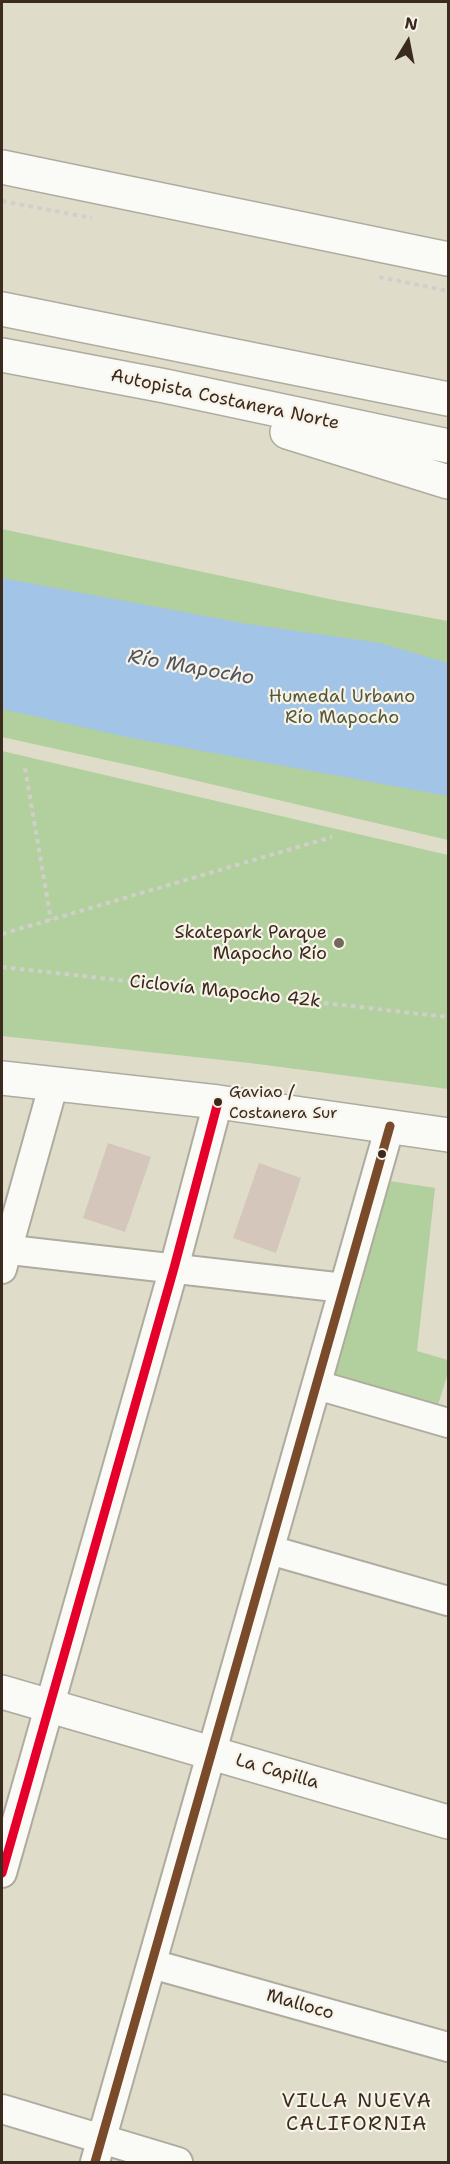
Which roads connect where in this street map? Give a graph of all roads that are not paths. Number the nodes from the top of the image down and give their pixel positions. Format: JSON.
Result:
{"nodes":[{"id":1,"x":2,"y":167,"type":"edge"},
{"id":2,"x":448,"y":259,"type":"edge"},
{"id":3,"x":2,"y":309,"type":"edge"},
{"id":4,"x":204,"y":350,"type":"junction"},
{"id":5,"x":2,"y":355,"type":"edge"},
{"id":6,"x":448,"y":376,"type":"edge"},
{"id":7,"x":165,"y":386,"type":"junction"},
{"id":8,"x":448,"y":399,"type":"edge"},
{"id":9,"x":448,"y":446,"type":"edge"},
{"id":10,"x":448,"y":483,"type":"edge"},
{"id":11,"x":2,"y":1078,"type":"edge"},
{"id":12,"x":54,"y":1083,"type":"junction"},
{"id":13,"x":218,"y":1102,"type":"junction"},
{"id":14,"x":390,"y":1126,"type":"junction"},
{"id":15,"x":448,"y":1136,"type":"edge"},
{"id":16,"x":3,"y":1256,"type":"edge"},
{"id":17,"x":174,"y":1268,"type":"junction"},
{"id":18,"x":344,"y":1288,"type":"junction"},
{"id":19,"x":317,"y":1385,"type":"junction"},
{"id":20,"x":448,"y":1423,"type":"edge"},
{"id":21,"x":270,"y":1550,"type":"junction"},
{"id":22,"x":448,"y":1601,"type":"edge"},
{"id":23,"x":2,"y":1692,"type":"edge"},
{"id":24,"x":49,"y":1706,"type":"junction"},
{"id":25,"x":212,"y":1753,"type":"junction"},
{"id":26,"x":448,"y":1822,"type":"edge"},
{"id":27,"x":2,"y":1873,"type":"edge"},
{"id":28,"x":152,"y":1964,"type":"junction"},
{"id":29,"x":448,"y":2047,"type":"edge"},
{"id":30,"x":2,"y":2109,"type":"edge"},
{"id":31,"x":98,"y":2151,"type":"edge"},
{"id":32,"x":178,"y":2163,"type":"edge"}],
"edges":[{"from":1,"to":2,"type":"main road"},
{"from":3,"to":4,"type":"main road"},
{"from":4,"to":6,"type":"main road"},
{"from":4,"to":8,"type":"main road"},
{"from":5,"to":7,"type":"main road","name":"Autopista Costanera Norte"},
{"from":7,"to":9,"type":"main road","name":"Autopista Costanera Norte"},
{"from":7,"to":10,"type":"main road"},
{"from":11,"to":12,"type":"main road"},
{"from":12,"to":13,"type":"main road"},
{"from":12,"to":16,"type":"street"},
{"from":13,"to":14,"type":"main road"},
{"from":13,"to":17,"type":"street"},
{"from":14,"to":15,"type":"main road"},
{"from":14,"to":18,"type":"street"},
{"from":16,"to":17,"type":"street"},
{"from":17,"to":18,"type":"street"},
{"from":17,"to":24,"type":"street"},
{"from":18,"to":19,"type":"street"},
{"from":19,"to":20,"type":"street"},
{"from":19,"to":21,"type":"street"},
{"from":21,"to":22,"type":"street"},
{"from":21,"to":25,"type":"street"},
{"from":23,"to":24,"type":"main road","name":"La Capilla"},
{"from":24,"to":25,"type":"main road","name":"La Capilla"},
{"from":24,"to":27,"type":"street"},
{"from":25,"to":26,"type":"main road","name":"La Capilla"},
{"from":25,"to":28,"type":"street"},
{"from":28,"to":29,"type":"street","name":"Malloco"},
{"from":28,"to":31,"type":"street"},
{"from":30,"to":31,"type":"street"},
{"from":31,"to":32,"type":"street"}]}
